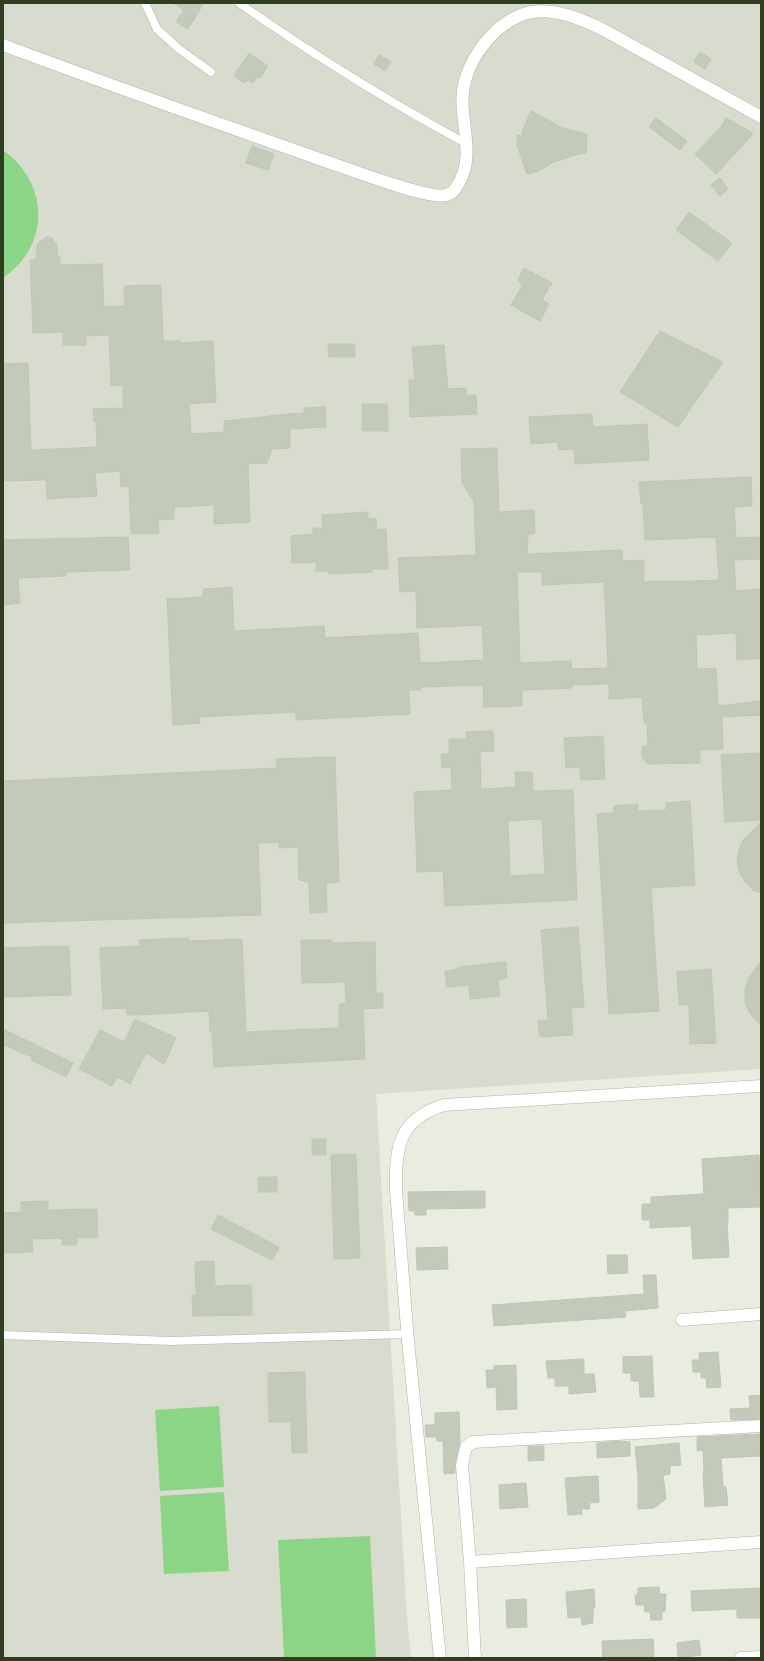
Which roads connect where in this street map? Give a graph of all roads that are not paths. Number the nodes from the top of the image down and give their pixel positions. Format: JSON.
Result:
{"nodes":[{"id":1,"x":145,"y":3,"type":"edge"},
{"id":2,"x":239,"y":3,"type":"edge"},
{"id":3,"x":3,"y":45,"type":"edge"},
{"id":4,"x":211,"y":72,"type":"dead end"},
{"id":5,"x":761,"y":118,"type":"edge"},
{"id":6,"x":467,"y":144,"type":"junction"},
{"id":7,"x":761,"y":1086,"type":"edge"},
{"id":8,"x":761,"y":1314,"type":"edge"},
{"id":9,"x":682,"y":1320,"type":"dead end"},
{"id":10,"x":407,"y":1334,"type":"junction"},
{"id":11,"x":3,"y":1335,"type":"edge"},
{"id":12,"x":761,"y":1426,"type":"edge"},
{"id":13,"x":761,"y":1542,"type":"edge"},
{"id":14,"x":470,"y":1562,"type":"junction"},
{"id":15,"x":761,"y":1657,"type":"edge"},
{"id":16,"x":440,"y":1658,"type":"edge"},
{"id":17,"x":475,"y":1658,"type":"edge"},
{"id":18,"x":741,"y":1658,"type":"edge"}],
"edges":[{"from":1,"to":4,"type":"lane"},
{"from":2,"to":6,"type":"lane"},
{"from":3,"to":6,"type":"street"},
{"from":5,"to":6,"type":"street"},
{"from":7,"to":10,"type":"street"},
{"from":8,"to":9,"type":"street"},
{"from":10,"to":11,"type":"lane"},
{"from":10,"to":16,"type":"street"},
{"from":12,"to":14,"type":"street"},
{"from":13,"to":14,"type":"street"},
{"from":14,"to":17,"type":"street"},
{"from":15,"to":18,"type":"street"}]}
